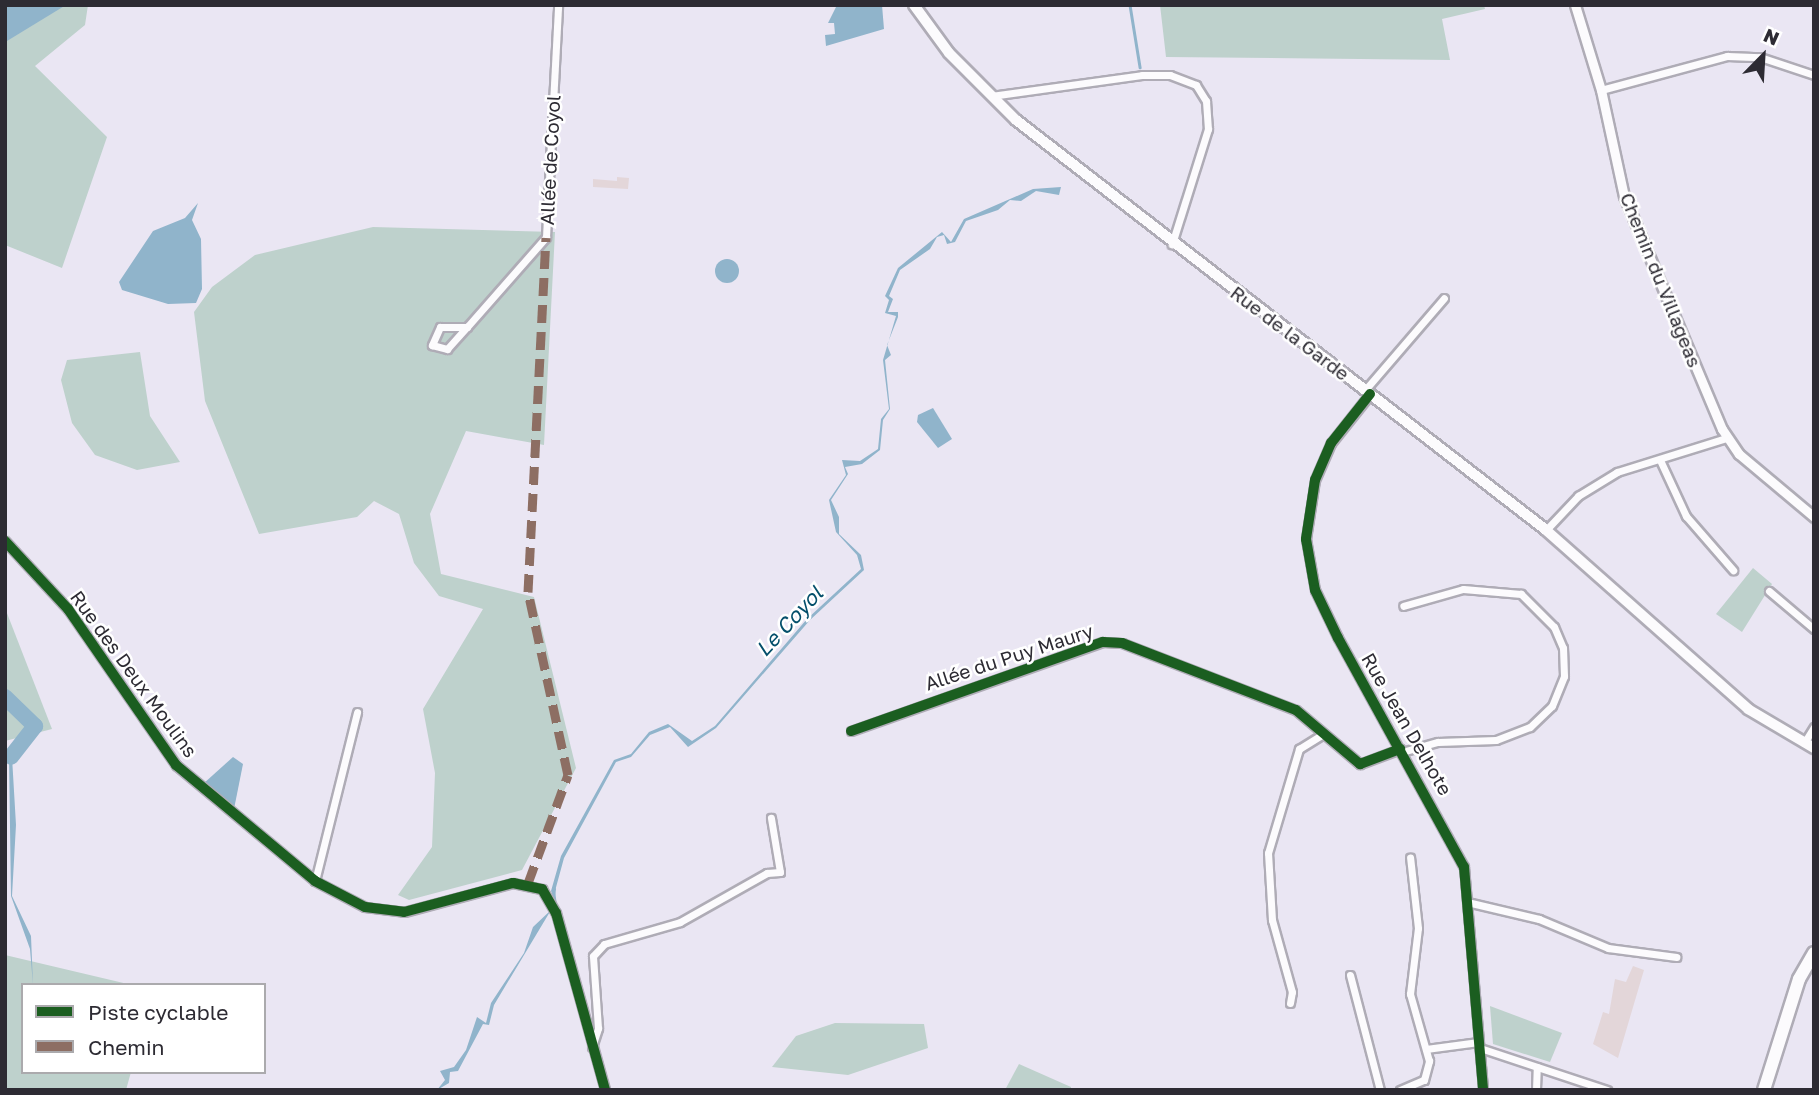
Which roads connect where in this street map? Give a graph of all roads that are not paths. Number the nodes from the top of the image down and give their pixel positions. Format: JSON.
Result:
{"nodes":[{"id":1,"x":558,"y":5,"type":"edge"},
{"id":2,"x":914,"y":5,"type":"edge"},
{"id":3,"x":1575,"y":5,"type":"edge"},
{"id":4,"x":1814,"y":75,"type":"edge"},
{"id":5,"x":1601,"y":90,"type":"junction"},
{"id":6,"x":990,"y":96,"type":"junction"},
{"id":7,"x":1172,"y":244,"type":"junction"},
{"id":8,"x":1444,"y":298,"type":"dead end"},
{"id":9,"x":467,"y":327,"type":"junction"},
{"id":10,"x":1368,"y":392,"type":"junction"},
{"id":11,"x":1726,"y":438,"type":"junction"},
{"id":12,"x":1660,"y":460,"type":"junction"},
{"id":13,"x":1814,"y":517,"type":"edge"},
{"id":14,"x":1545,"y":530,"type":"junction"},
{"id":15,"x":5,"y":541,"type":"edge"},
{"id":16,"x":1733,"y":570,"type":"dead end"},
{"id":17,"x":1769,"y":591,"type":"dead end"},
{"id":18,"x":1403,"y":606,"type":"dead end"},
{"id":19,"x":1814,"y":629,"type":"edge"},
{"id":20,"x":357,"y":712,"type":"dead end"},
{"id":21,"x":1814,"y":727,"type":"edge"},
{"id":22,"x":851,"y":731,"type":"dead end"},
{"id":23,"x":1323,"y":734,"type":"junction"},
{"id":24,"x":1809,"y":746,"type":"edge"},
{"id":25,"x":1401,"y":750,"type":"junction"},
{"id":26,"x":771,"y":818,"type":"dead end"},
{"id":27,"x":1410,"y":857,"type":"dead end"},
{"id":28,"x":314,"y":881,"type":"junction"},
{"id":29,"x":1467,"y":902,"type":"junction"},
{"id":30,"x":1814,"y":953,"type":"edge"},
{"id":31,"x":1676,"y":957,"type":"dead end"},
{"id":32,"x":1350,"y":975,"type":"dead end"},
{"id":33,"x":1290,"y":1003,"type":"dead end"},
{"id":34,"x":1480,"y":1045,"type":"junction"},
{"id":35,"x":592,"y":1048,"type":"junction"},
{"id":36,"x":1426,"y":1049,"type":"junction"},
{"id":37,"x":1537,"y":1067,"type":"junction"},
{"id":38,"x":606,"y":1090,"type":"edge"},
{"id":39,"x":1380,"y":1090,"type":"edge"},
{"id":40,"x":1400,"y":1090,"type":"edge"},
{"id":41,"x":1483,"y":1090,"type":"edge"},
{"id":42,"x":1536,"y":1090,"type":"edge"},
{"id":43,"x":1607,"y":1090,"type":"edge"},
{"id":44,"x":1764,"y":1090,"type":"edge"}],
"edges":[{"from":1,"to":9,"type":"street","name":"Allée de Coyol"},
{"from":2,"to":6,"type":"main road","name":"Rue de la Garde"},
{"from":3,"to":5,"type":"street","name":"Chemin du Villageas"},
{"from":4,"to":5,"type":"street"},
{"from":5,"to":11,"type":"street","name":"Chemin du Villageas"},
{"from":6,"to":7,"type":"main road","name":"Rue de la Garde"},
{"from":6,"to":7,"type":"street"},
{"from":7,"to":10,"type":"main road","name":"Rue de la Garde"},
{"from":8,"to":10,"type":"street","name":"Rue Jean Delhote"},
{"from":9,"to":9,"type":"street","name":"Allée de Coyol"},
{"from":10,"to":14,"type":"main road","name":"Rue de la Garde"},
{"from":10,"to":25,"type":"street","name":"Rue Jean Delhote"},
{"from":11,"to":12,"type":"street"},
{"from":11,"to":13,"type":"street","name":"Chemin du Villageas"},
{"from":12,"to":14,"type":"street"},
{"from":12,"to":16,"type":"street"},
{"from":14,"to":24,"type":"main road","name":"Rue de la Garde"},
{"from":15,"to":28,"type":"street","name":"Rue des Deux Moulins"},
{"from":17,"to":19,"type":"street"},
{"from":18,"to":25,"type":"street"},
{"from":20,"to":28,"type":"street"},
{"from":21,"to":24,"type":"street"},
{"from":22,"to":23,"type":"street","name":"Allée du Puy Maury"},
{"from":23,"to":25,"type":"street","name":"Allée du Puy Maury"},
{"from":23,"to":33,"type":"street"},
{"from":25,"to":29,"type":"street","name":"Rue Jean Delhote"},
{"from":26,"to":35,"type":"street"},
{"from":27,"to":36,"type":"street"},
{"from":28,"to":35,"type":"street","name":"Rue des Deux Moulins"},
{"from":29,"to":31,"type":"street"},
{"from":29,"to":34,"type":"street","name":"Rue Jean Delhote"},
{"from":30,"to":44,"type":"main road"},
{"from":32,"to":39,"type":"street"},
{"from":34,"to":36,"type":"street"},
{"from":34,"to":37,"type":"street"},
{"from":34,"to":41,"type":"street","name":"Rue Jean Delhote"},
{"from":35,"to":38,"type":"street","name":"Rue des Deux Moulins"},
{"from":36,"to":40,"type":"street"},
{"from":37,"to":42,"type":"street"},
{"from":37,"to":43,"type":"street"}]}
